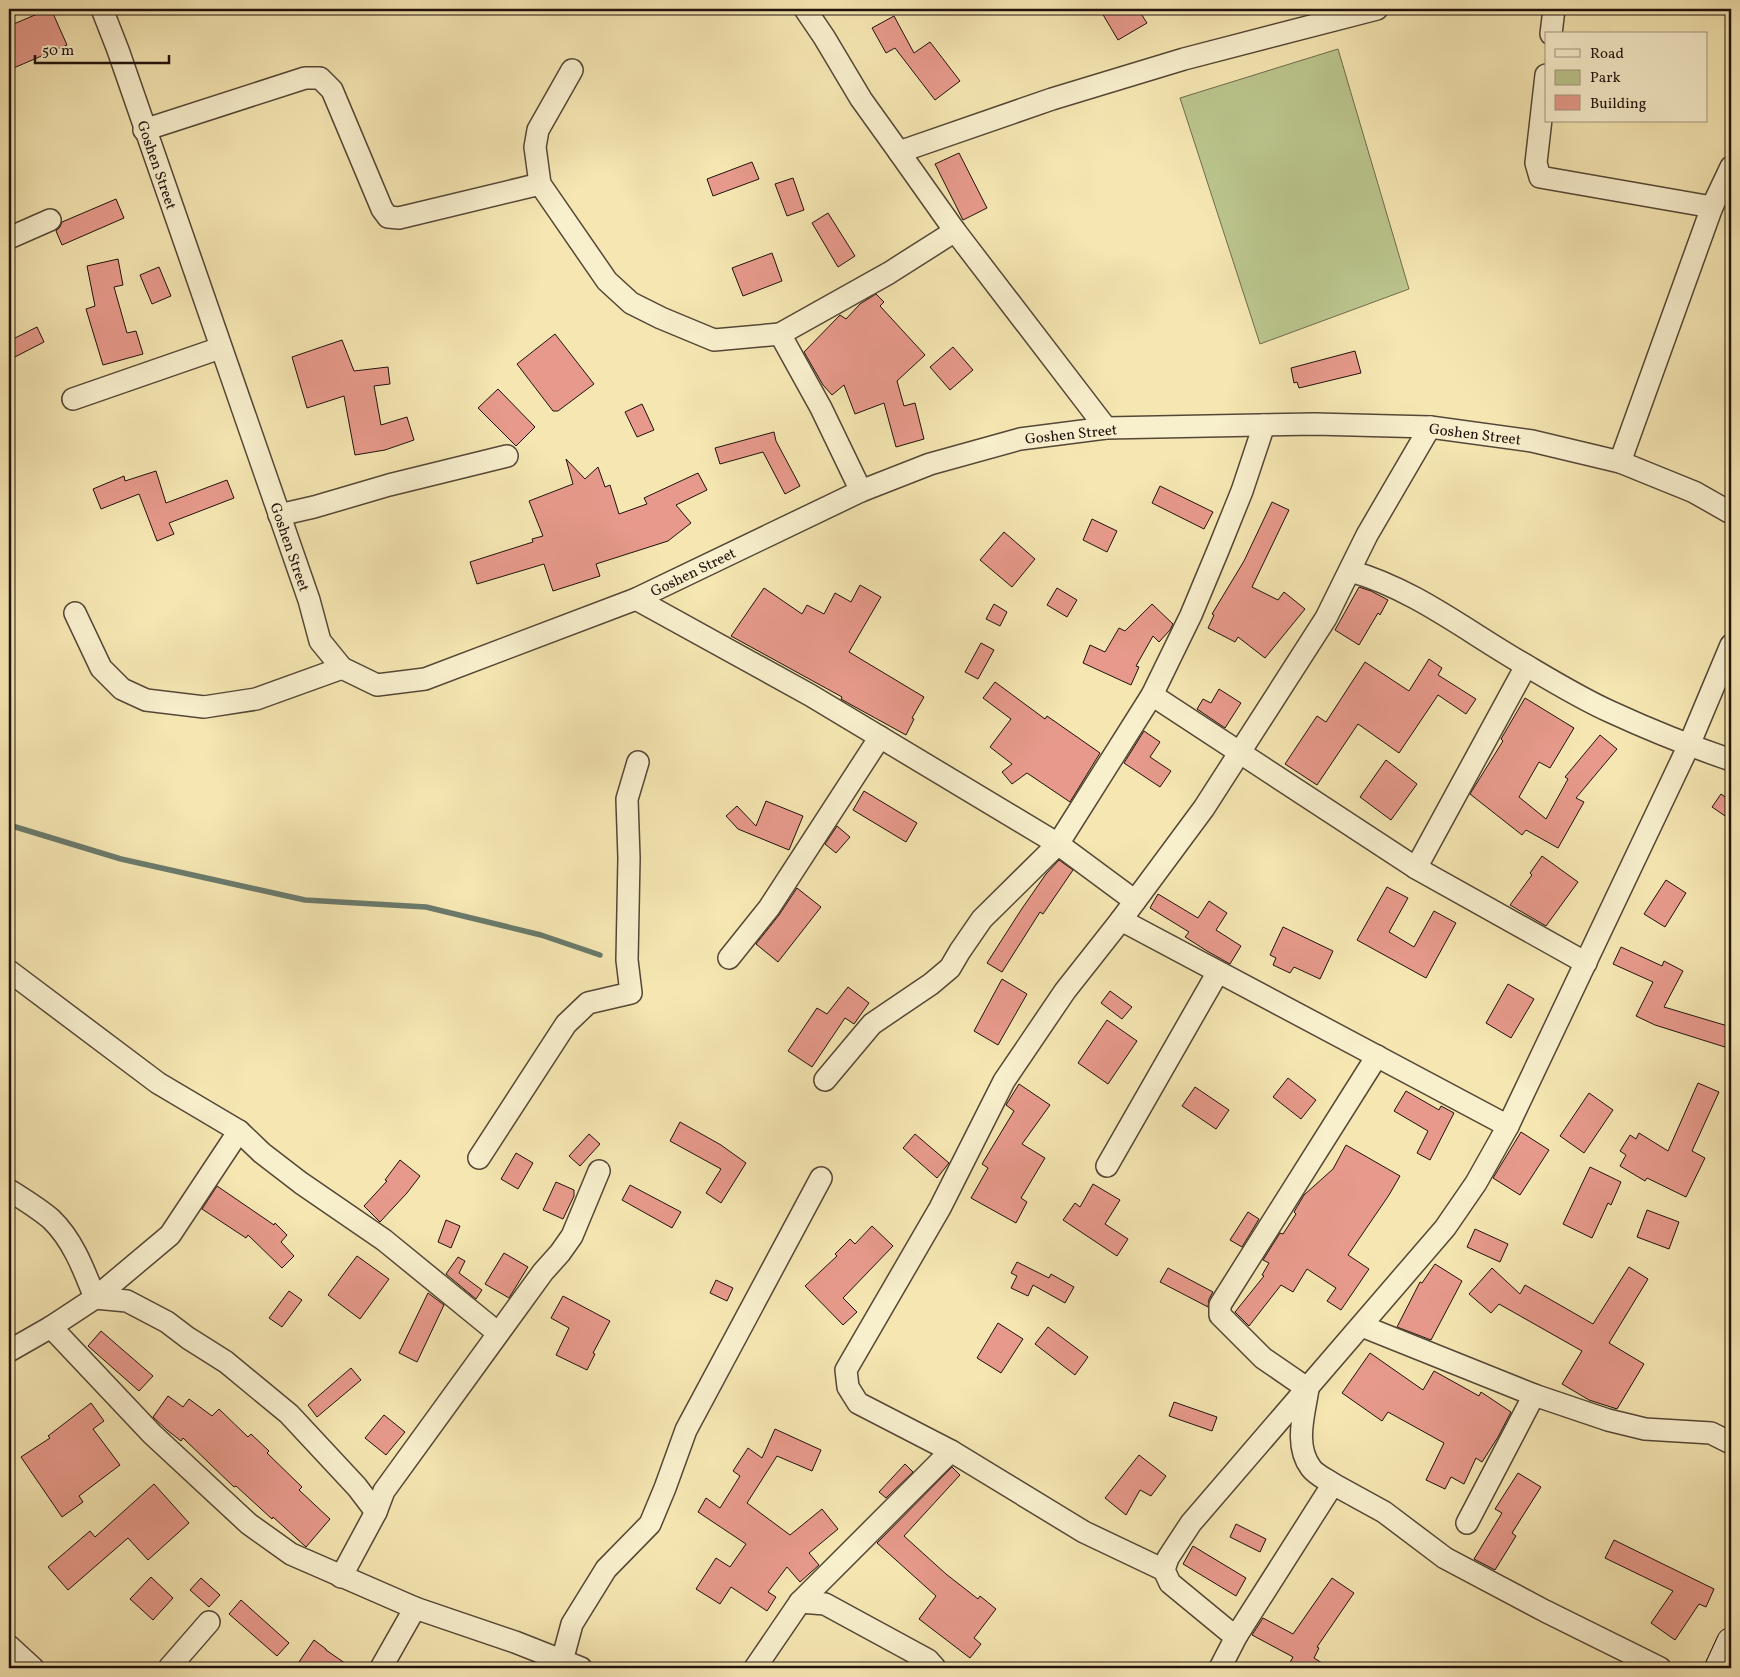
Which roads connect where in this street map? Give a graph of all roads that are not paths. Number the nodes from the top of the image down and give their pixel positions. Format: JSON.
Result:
{"nodes":[{"id":1,"x":102,"y":9,"type":"edge"},
{"id":2,"x":805,"y":9,"type":"edge"},
{"id":3,"x":1377,"y":9,"type":"edge"},
{"id":4,"x":1554,"y":9,"type":"edge"},
{"id":5,"x":1551,"y":32,"type":"edge"},
{"id":6,"x":572,"y":70,"type":"dead end"},
{"id":7,"x":1545,"y":84,"type":"edge"},
{"id":8,"x":144,"y":130,"type":"junction"},
{"id":9,"x":899,"y":152,"type":"junction"},
{"id":10,"x":1731,"y":167,"type":"edge"},
{"id":11,"x":540,"y":184,"type":"junction"},
{"id":12,"x":1712,"y":207,"type":"junction"},
{"id":13,"x":50,"y":220,"type":"dead end"},
{"id":14,"x":955,"y":231,"type":"junction"},
{"id":15,"x":9,"y":238,"type":"edge"},
{"id":16,"x":780,"y":334,"type":"junction"},
{"id":17,"x":220,"y":348,"type":"junction"},
{"id":18,"x":73,"y":399,"type":"dead end"},
{"id":19,"x":1264,"y":425,"type":"junction"},
{"id":20,"x":1430,"y":427,"type":"junction"},
{"id":21,"x":1106,"y":428,"type":"junction"},
{"id":22,"x":507,"y":456,"type":"dead end"},
{"id":23,"x":1620,"y":462,"type":"junction"},
{"id":24,"x":861,"y":491,"type":"junction"},
{"id":25,"x":1731,"y":513,"type":"edge"},
{"id":26,"x":279,"y":516,"type":"junction"},
{"id":27,"x":1350,"y":571,"type":"junction"},
{"id":28,"x":636,"y":599,"type":"junction"},
{"id":29,"x":75,"y":613,"type":"dead end"},
{"id":30,"x":1731,"y":645,"type":"edge"},
{"id":31,"x":1526,"y":666,"type":"junction"},
{"id":32,"x":342,"y":668,"type":"junction"},
{"id":33,"x":1152,"y":695,"type":"junction"},
{"id":34,"x":880,"y":737,"type":"junction"},
{"id":35,"x":1689,"y":746,"type":"junction"},
{"id":36,"x":1239,"y":751,"type":"junction"},
{"id":37,"x":1731,"y":760,"type":"edge"},
{"id":38,"x":638,"y":762,"type":"dead end"},
{"id":39,"x":1058,"y":844,"type":"junction"},
{"id":40,"x":1416,"y":868,"type":"junction"},
{"id":41,"x":1134,"y":901,"type":"junction"},
{"id":42,"x":1121,"y":920,"type":"junction"},
{"id":43,"x":728,"y":958,"type":"dead end"},
{"id":44,"x":1586,"y":962,"type":"junction"},
{"id":45,"x":9,"y":971,"type":"edge"},
{"id":46,"x":1218,"y":972,"type":"junction"},
{"id":47,"x":1376,"y":1056,"type":"junction"},
{"id":48,"x":825,"y":1080,"type":"dead end"},
{"id":49,"x":1508,"y":1126,"type":"junction"},
{"id":50,"x":239,"y":1131,"type":"junction"},
{"id":51,"x":479,"y":1158,"type":"dead end"},
{"id":52,"x":1107,"y":1166,"type":"dead end"},
{"id":53,"x":599,"y":1171,"type":"dead end"},
{"id":54,"x":821,"y":1178,"type":"dead end"},
{"id":55,"x":9,"y":1190,"type":"edge"},
{"id":56,"x":95,"y":1298,"type":"junction"},
{"id":57,"x":1362,"y":1326,"type":"junction"},
{"id":58,"x":51,"y":1327,"type":"junction"},
{"id":59,"x":498,"y":1333,"type":"junction"},
{"id":60,"x":9,"y":1351,"type":"edge"},
{"id":61,"x":1308,"y":1389,"type":"junction"},
{"id":62,"x":1534,"y":1395,"type":"junction"},
{"id":63,"x":1731,"y":1443,"type":"edge"},
{"id":64,"x":951,"y":1451,"type":"junction"},
{"id":65,"x":1333,"y":1484,"type":"junction"},
{"id":66,"x":376,"y":1512,"type":"junction"},
{"id":67,"x":1467,"y":1523,"type":"dead end"},
{"id":68,"x":1164,"y":1570,"type":"junction"},
{"id":69,"x":341,"y":1577,"type":"junction"},
{"id":70,"x":800,"y":1602,"type":"junction"},
{"id":71,"x":415,"y":1608,"type":"junction"},
{"id":72,"x":209,"y":1622,"type":"dead end"},
{"id":73,"x":1237,"y":1635,"type":"junction"},
{"id":74,"x":1731,"y":1642,"type":"edge"},
{"id":75,"x":572,"y":1664,"type":"edge"},
{"id":76,"x":169,"y":1668,"type":"edge"},
{"id":77,"x":381,"y":1668,"type":"edge"},
{"id":78,"x":755,"y":1668,"type":"edge"},
{"id":79,"x":935,"y":1668,"type":"edge"},
{"id":80,"x":1220,"y":1668,"type":"edge"},
{"id":81,"x":1660,"y":1668,"type":"edge"},
{"id":82,"x":1719,"y":1668,"type":"edge"}],
"edges":[{"from":1,"to":8,"type":"street","name":"Goshen Street"},
{"from":2,"to":9,"type":"street"},
{"from":3,"to":9,"type":"street"},
{"from":4,"to":5,"type":"street"},
{"from":6,"to":11,"type":"street"},
{"from":7,"to":12,"type":"street"},
{"from":8,"to":11,"type":"street"},
{"from":8,"to":17,"type":"street","name":"Goshen Street"},
{"from":9,"to":14,"type":"street"},
{"from":10,"to":12,"type":"street"},
{"from":11,"to":16,"type":"street"},
{"from":12,"to":23,"type":"street"},
{"from":13,"to":15,"type":"street"},
{"from":14,"to":16,"type":"street"},
{"from":14,"to":21,"type":"street"},
{"from":16,"to":24,"type":"street"},
{"from":17,"to":18,"type":"street"},
{"from":17,"to":26,"type":"street","name":"Goshen Street"},
{"from":19,"to":20,"type":"street","name":"Goshen Street"},
{"from":19,"to":21,"type":"street","name":"Goshen Street"},
{"from":19,"to":33,"type":"street"},
{"from":20,"to":23,"type":"street","name":"Goshen Street"},
{"from":20,"to":27,"type":"street"},
{"from":21,"to":24,"type":"street","name":"Goshen Street"},
{"from":22,"to":26,"type":"street"},
{"from":23,"to":25,"type":"street","name":"Goshen Street"},
{"from":24,"to":28,"type":"street","name":"Goshen Street"},
{"from":26,"to":32,"type":"street","name":"Goshen Street"},
{"from":27,"to":31,"type":"street"},
{"from":27,"to":36,"type":"street"},
{"from":28,"to":32,"type":"street","name":"Goshen Street"},
{"from":28,"to":34,"type":"street"},
{"from":29,"to":32,"type":"street"},
{"from":30,"to":35,"type":"street"},
{"from":31,"to":35,"type":"street"},
{"from":31,"to":40,"type":"street"},
{"from":33,"to":36,"type":"street"},
{"from":33,"to":39,"type":"street"},
{"from":34,"to":39,"type":"street"},
{"from":34,"to":43,"type":"street"},
{"from":35,"to":37,"type":"street"},
{"from":35,"to":44,"type":"street"},
{"from":36,"to":40,"type":"street"},
{"from":36,"to":41,"type":"street"},
{"from":38,"to":51,"type":"street"},
{"from":39,"to":41,"type":"street"},
{"from":39,"to":48,"type":"street"},
{"from":40,"to":44,"type":"street"},
{"from":41,"to":42,"type":"street"},
{"from":42,"to":46,"type":"street"},
{"from":42,"to":64,"type":"street"},
{"from":44,"to":49,"type":"street"},
{"from":45,"to":50,"type":"street"},
{"from":46,"to":47,"type":"street"},
{"from":46,"to":52,"type":"street"},
{"from":47,"to":49,"type":"street"},
{"from":47,"to":61,"type":"street"},
{"from":49,"to":57,"type":"street"},
{"from":50,"to":56,"type":"street"},
{"from":50,"to":59,"type":"street"},
{"from":53,"to":59,"type":"street"},
{"from":54,"to":75,"type":"street"},
{"from":55,"to":56,"type":"street"},
{"from":56,"to":58,"type":"street"},
{"from":56,"to":66,"type":"street"},
{"from":57,"to":61,"type":"street"},
{"from":57,"to":62,"type":"street"},
{"from":58,"to":60,"type":"street"},
{"from":58,"to":69,"type":"street"},
{"from":59,"to":66,"type":"street"},
{"from":61,"to":65,"type":"street"},
{"from":61,"to":68,"type":"street"},
{"from":62,"to":63,"type":"street"},
{"from":62,"to":67,"type":"street"},
{"from":64,"to":68,"type":"street"},
{"from":64,"to":70,"type":"street"},
{"from":65,"to":73,"type":"street"},
{"from":65,"to":81,"type":"street"},
{"from":66,"to":69,"type":"street"},
{"from":68,"to":73,"type":"street"},
{"from":69,"to":71,"type":"street"},
{"from":70,"to":78,"type":"street"},
{"from":70,"to":79,"type":"street"},
{"from":71,"to":75,"type":"street"},
{"from":71,"to":77,"type":"street"},
{"from":72,"to":76,"type":"street"},
{"from":73,"to":80,"type":"street"},
{"from":74,"to":82,"type":"street"}]}
